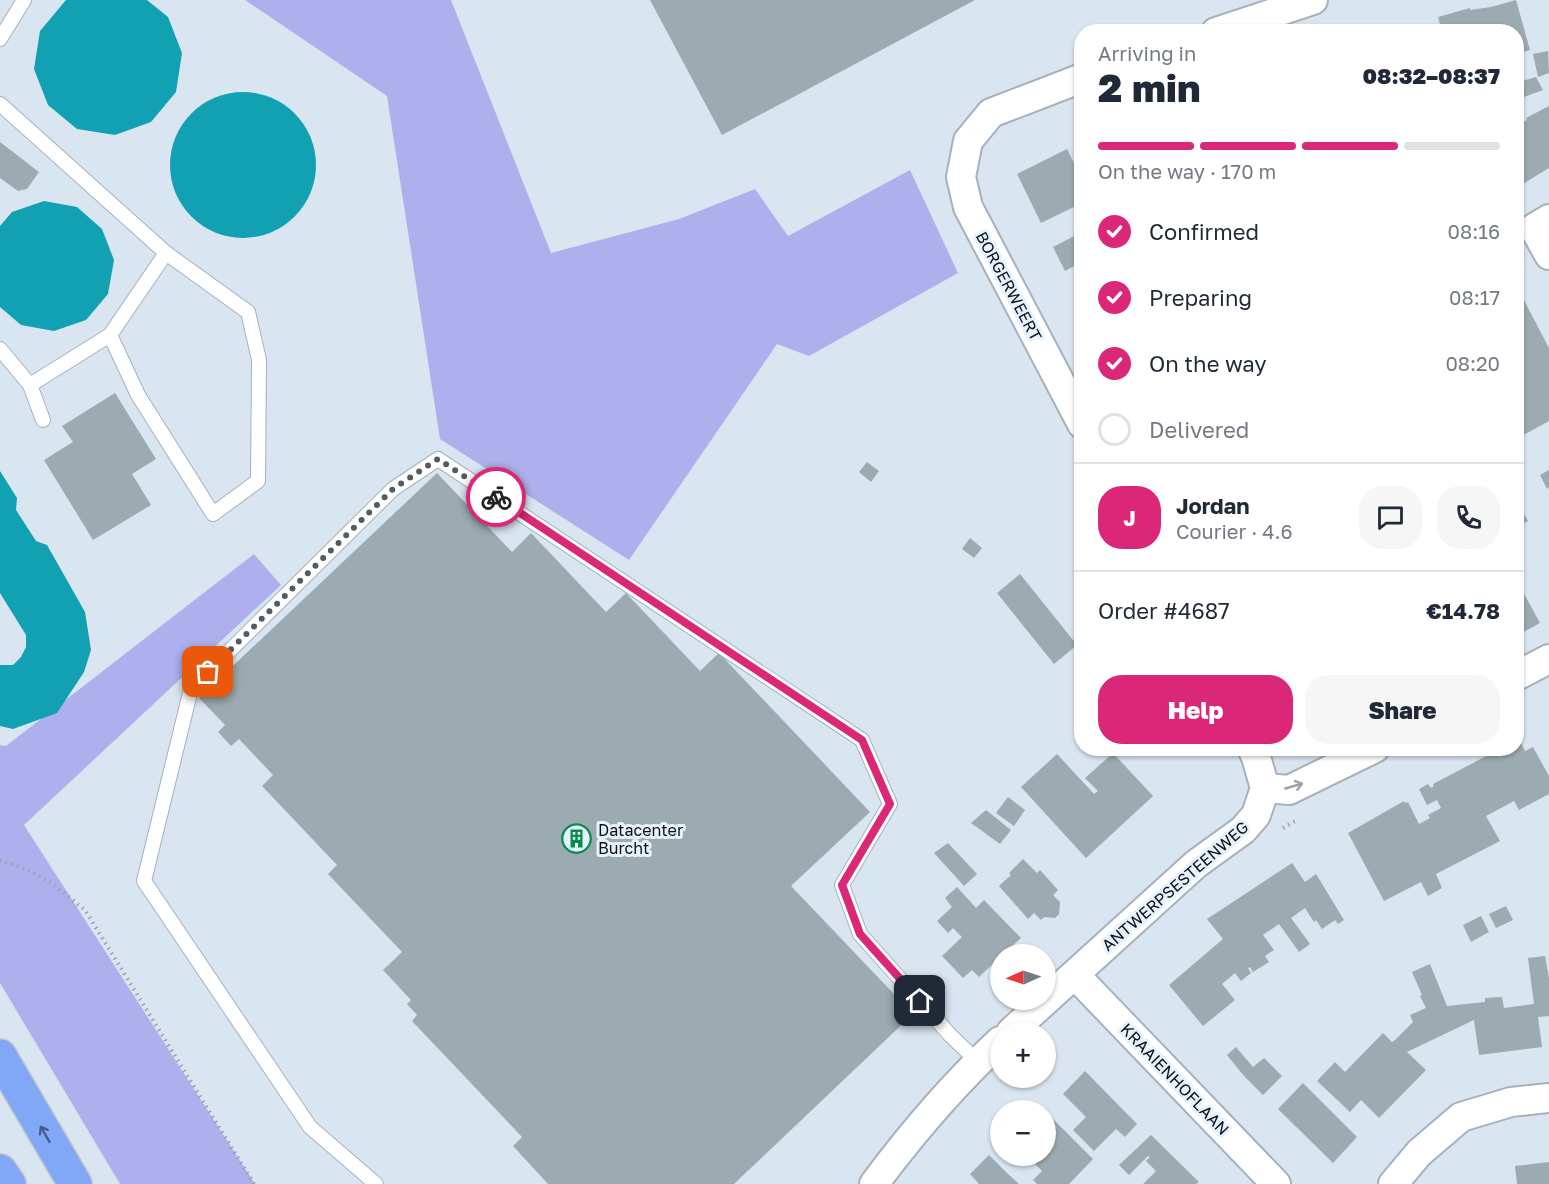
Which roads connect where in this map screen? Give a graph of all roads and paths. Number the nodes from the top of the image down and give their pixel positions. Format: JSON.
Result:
{"nodes":[{"id":1,"x":24,"y":0,"type":"edge"},
{"id":2,"x":1313,"y":0,"type":"edge"},
{"id":3,"x":1240,"y":24,"type":"edge"},
{"id":4,"x":0,"y":39,"type":"edge"},
{"id":5,"x":1074,"y":81,"type":"edge"},
{"id":6,"x":0,"y":104,"type":"edge"},
{"id":7,"x":1549,"y":219,"type":"edge"},
{"id":8,"x":166,"y":253,"type":"junction"},
{"id":9,"x":1549,"y":255,"type":"edge"},
{"id":10,"x":110,"y":335,"type":"junction"},
{"id":11,"x":0,"y":349,"type":"edge"},
{"id":12,"x":30,"y":385,"type":"junction"},
{"id":13,"x":1074,"y":409,"type":"edge"},
{"id":14,"x":44,"y":420,"type":"dead end"},
{"id":15,"x":1549,"y":659,"type":"edge"},
{"id":16,"x":1524,"y":672,"type":"edge"},
{"id":17,"x":1256,"y":756,"type":"edge"},
{"id":18,"x":1359,"y":756,"type":"edge"},
{"id":19,"x":1265,"y":788,"type":"junction"},
{"id":20,"x":0,"y":860,"type":"edge"},
{"id":21,"x":1075,"y":975,"type":"junction"},
{"id":22,"x":1022,"y":1022,"type":"edge"},
{"id":23,"x":990,"y":1051,"type":"edge"},
{"id":24,"x":0,"y":1056,"type":"edge"},
{"id":25,"x":978,"y":1062,"type":"junction"},
{"id":26,"x":1549,"y":1098,"type":"edge"},
{"id":27,"x":0,"y":1170,"type":"edge"},
{"id":28,"x":9,"y":1184,"type":"edge"},
{"id":29,"x":75,"y":1184,"type":"edge"},
{"id":30,"x":254,"y":1184,"type":"edge"},
{"id":31,"x":376,"y":1184,"type":"edge"},
{"id":32,"x":874,"y":1184,"type":"edge"},
{"id":33,"x":1276,"y":1184,"type":"edge"},
{"id":34,"x":1393,"y":1184,"type":"edge"}],
"edges":[{"from":1,"to":4,"type":"lane"},
{"from":2,"to":3,"type":"street"},
{"from":5,"to":13,"type":"street","name":"BORGERWEERT"},
{"from":6,"to":8,"type":"lane"},
{"from":7,"to":9,"type":"street"},
{"from":8,"to":10,"type":"lane"},
{"from":8,"to":10,"type":"lane"},
{"from":10,"to":12,"type":"lane"},
{"from":11,"to":12,"type":"lane"},
{"from":12,"to":14,"type":"lane"},
{"from":15,"to":16,"type":"street"},
{"from":17,"to":19,"type":"street"},
{"from":19,"to":18,"type":"street","one_way":true},
{"from":19,"to":21,"type":"street","name":"ANTWERPSESTEENWEG"},
{"from":20,"to":30,"type":"path"},
{"from":21,"to":22,"type":"street","name":"ANTWERPSESTEENWEG"},
{"from":21,"to":33,"type":"street","name":"KRAAIENHOFLAAN"},
{"from":23,"to":25,"type":"street"},
{"from":29,"to":24,"type":"highway","one_way":true},
{"from":25,"to":31,"type":"lane"},
{"from":25,"to":32,"type":"street"},
{"from":26,"to":34,"type":"street"},
{"from":27,"to":28,"type":"highway"}]}
